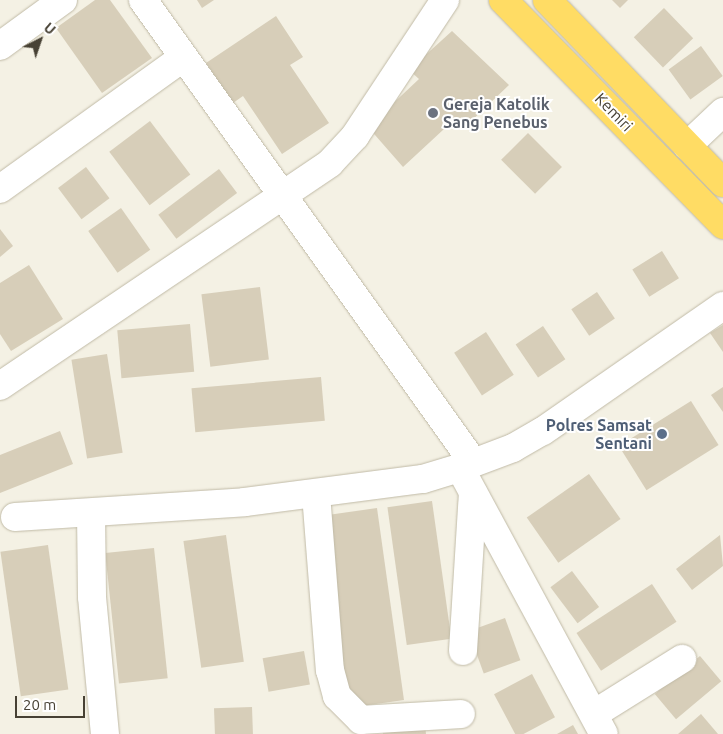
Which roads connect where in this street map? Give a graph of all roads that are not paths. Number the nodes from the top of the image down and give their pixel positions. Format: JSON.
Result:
{"nodes":[{"id":1,"x":63,"y":0,"type":"edge"},
{"id":2,"x":143,"y":0,"type":"edge"},
{"id":3,"x":446,"y":0,"type":"edge"},
{"id":4,"x":503,"y":0,"type":"edge"},
{"id":5,"x":553,"y":6,"type":"edge"},
{"id":6,"x":536,"y":33,"type":"junction"},
{"id":7,"x":0,"y":46,"type":"edge"},
{"id":8,"x":182,"y":58,"type":"junction"},
{"id":9,"x":723,"y":112,"type":"edge"},
{"id":10,"x":687,"y":146,"type":"junction"},
{"id":11,"x":723,"y":183,"type":"edge"},
{"id":12,"x":0,"y":188,"type":"edge"},
{"id":13,"x":283,"y":195,"type":"junction"},
{"id":14,"x":723,"y":225,"type":"edge"},
{"id":15,"x":723,"y":306,"type":"edge"},
{"id":16,"x":0,"y":386,"type":"edge"},
{"id":17,"x":466,"y":465,"type":"junction"},
{"id":18,"x":473,"y":492,"type":"junction"},
{"id":19,"x":316,"y":494,"type":"junction"},
{"id":20,"x":91,"y":513,"type":"junction"},
{"id":21,"x":15,"y":517,"type":"dead end"},
{"id":22,"x":463,"y":651,"type":"dead end"},
{"id":23,"x":682,"y":659,"type":"dead end"},
{"id":24,"x":461,"y":714,"type":"dead end"},
{"id":25,"x":599,"y":724,"type":"edge"},
{"id":26,"x":105,"y":734,"type":"edge"}],
"edges":[{"from":1,"to":7,"type":"street"},
{"from":2,"to":8,"type":"street"},
{"from":3,"to":13,"type":"street"},
{"from":4,"to":6,"type":"highway","name":"Kemiri"},
{"from":5,"to":6,"type":"highway"},
{"from":5,"to":10,"type":"highway","name":"Kemiri"},
{"from":6,"to":14,"type":"highway","name":"Kemiri"},
{"from":8,"to":12,"type":"street"},
{"from":8,"to":13,"type":"street"},
{"from":9,"to":10,"type":"street"},
{"from":10,"to":11,"type":"highway","name":"Kemiri"},
{"from":13,"to":16,"type":"street"},
{"from":13,"to":17,"type":"street"},
{"from":15,"to":17,"type":"street"},
{"from":17,"to":18,"type":"street"},
{"from":17,"to":19,"type":"street"},
{"from":18,"to":22,"type":"street"},
{"from":18,"to":25,"type":"street"},
{"from":19,"to":20,"type":"street"},
{"from":19,"to":24,"type":"street"},
{"from":20,"to":21,"type":"street"},
{"from":20,"to":26,"type":"street"},
{"from":23,"to":25,"type":"street"}]}
